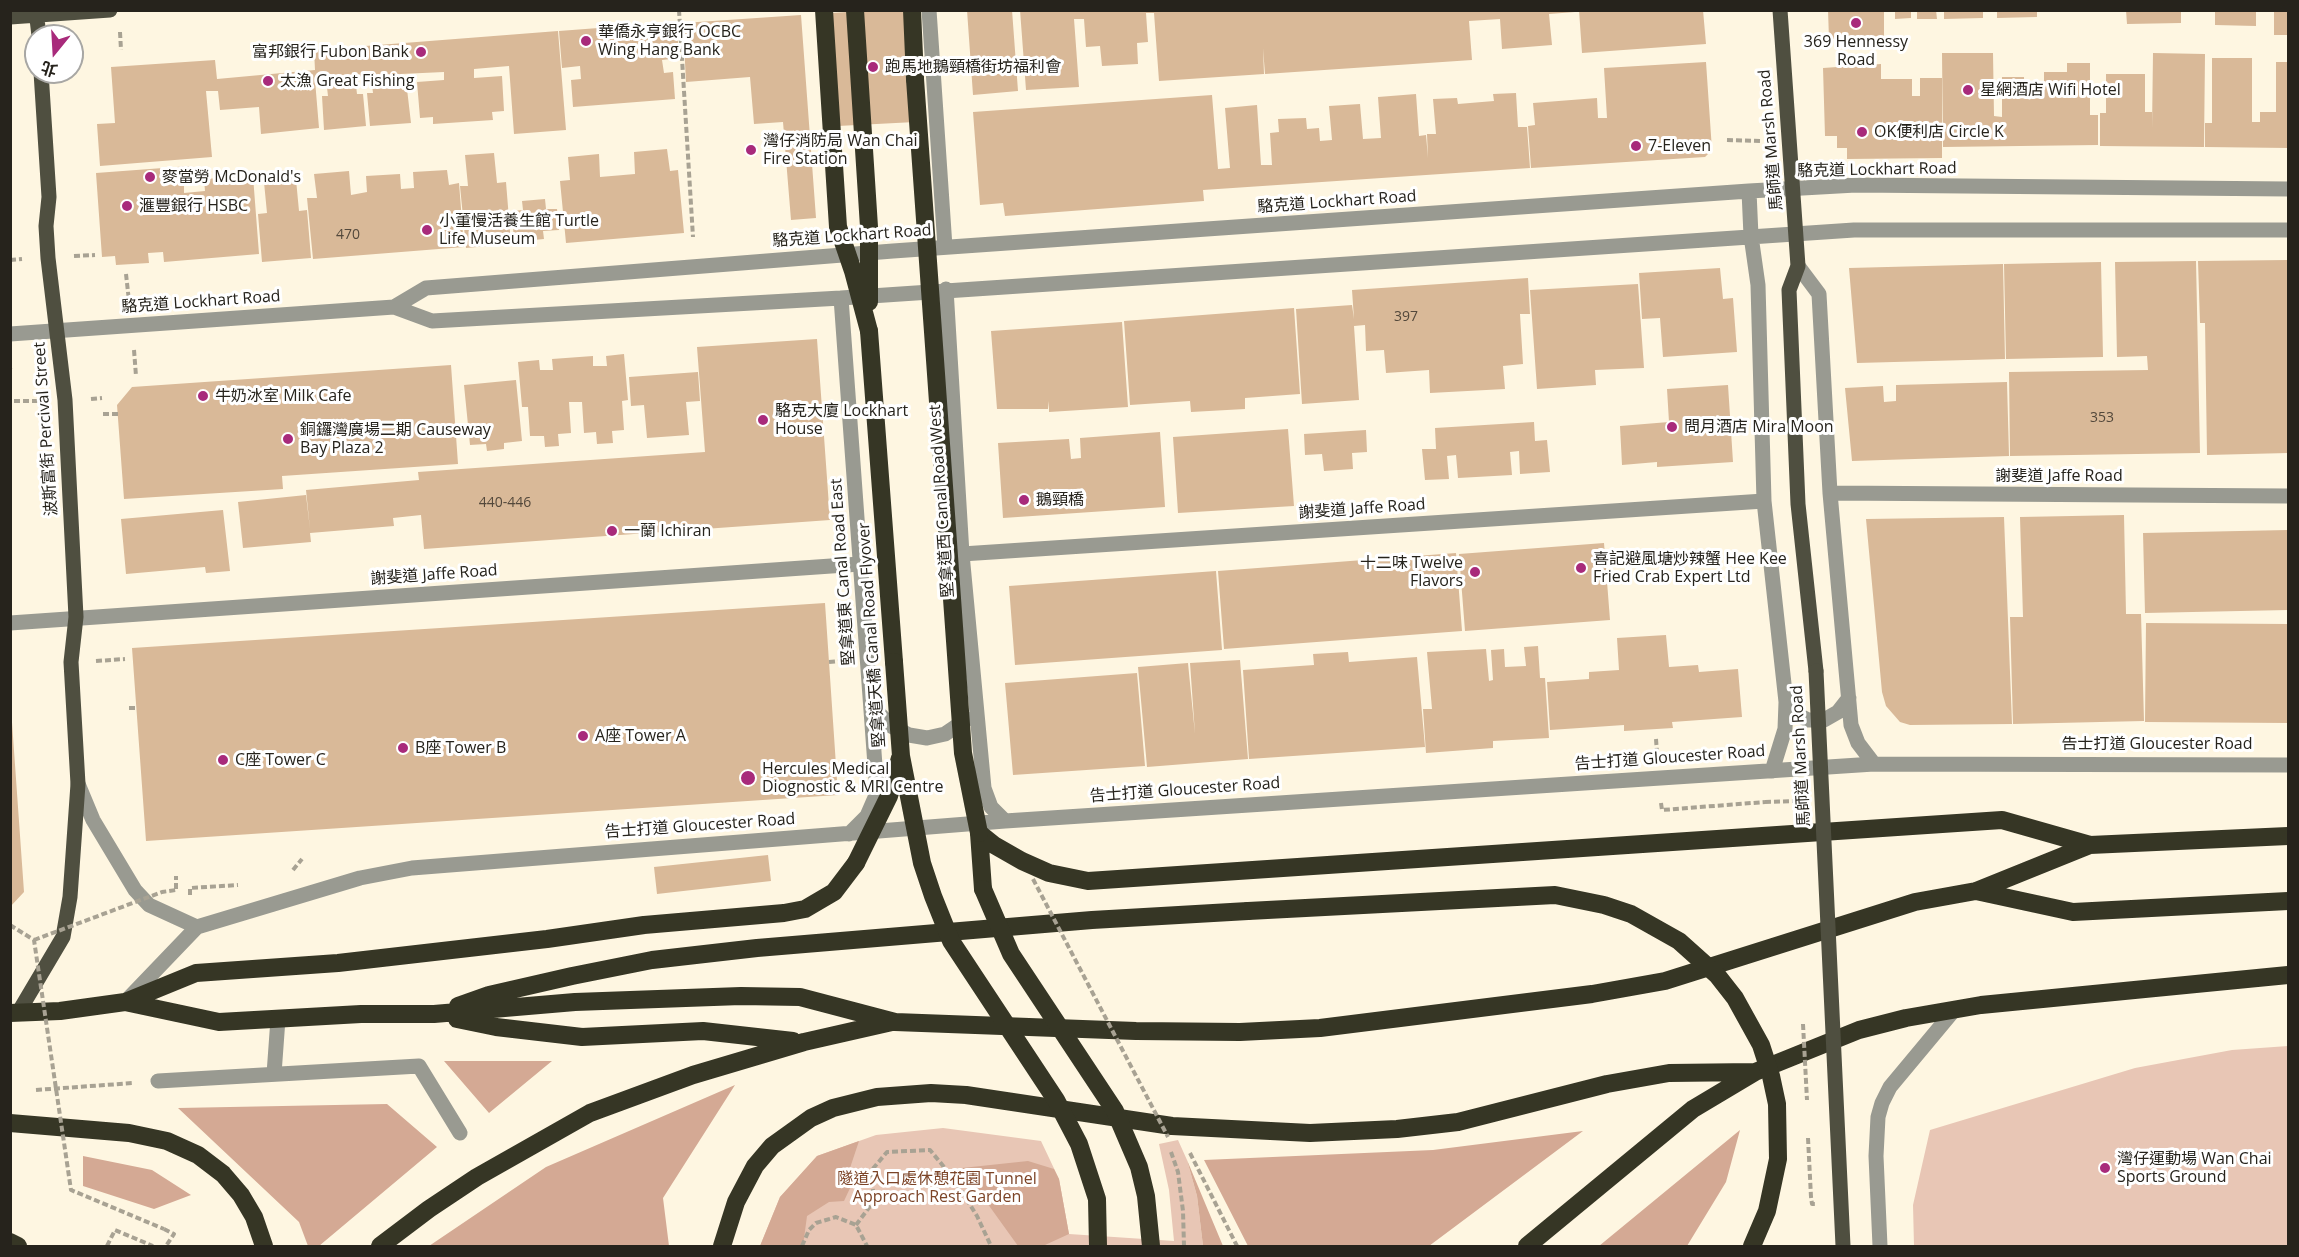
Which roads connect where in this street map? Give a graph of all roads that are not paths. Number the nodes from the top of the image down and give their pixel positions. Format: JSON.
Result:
{"nodes":[{"id":1,"x":110,"y":10,"type":"edge"},
{"id":2,"x":823,"y":10,"type":"edge"},
{"id":3,"x":855,"y":10,"type":"edge"},
{"id":4,"x":912,"y":10,"type":"edge"},
{"id":5,"x":929,"y":10,"type":"edge"},
{"id":6,"x":1780,"y":10,"type":"edge"},
{"id":7,"x":37,"y":13,"type":"edge"},
{"id":8,"x":10,"y":17,"type":"edge"},
{"id":9,"x":42,"y":84,"type":"edge"},
{"id":10,"x":1795,"y":189,"type":"junction"},
{"id":11,"x":2289,"y":189,"type":"edge"},
{"id":12,"x":1749,"y":190,"type":"junction"},
{"id":13,"x":2289,"y":230,"type":"edge"},
{"id":14,"x":1796,"y":233,"type":"junction"},
{"id":15,"x":1751,"y":236,"type":"junction"},
{"id":16,"x":945,"y":247,"type":"junction"},
{"id":17,"x":837,"y":255,"type":"junction"},
{"id":18,"x":1798,"y":266,"type":"junction"},
{"id":19,"x":946,"y":289,"type":"junction"},
{"id":20,"x":841,"y":298,"type":"junction"},
{"id":21,"x":394,"y":307,"type":"junction"},
{"id":22,"x":56,"y":330,"type":"junction"},
{"id":23,"x":869,"y":331,"type":"junction"},
{"id":24,"x":10,"y":333,"type":"edge"},
{"id":25,"x":1830,"y":493,"type":"junction"},
{"id":26,"x":2289,"y":496,"type":"edge"},
{"id":27,"x":1764,"y":501,"type":"junction"},
{"id":28,"x":962,"y":554,"type":"junction"},
{"id":29,"x":861,"y":564,"type":"junction"},
{"id":30,"x":76,"y":617,"type":"junction"},
{"id":31,"x":10,"y":623,"type":"edge"},
{"id":32,"x":1848,"y":698,"type":"junction"},
{"id":33,"x":1786,"y":702,"type":"junction"},
{"id":34,"x":871,"y":705,"type":"junction"},
{"id":35,"x":975,"y":710,"type":"junction"},
{"id":36,"x":901,"y":756,"type":"junction"},
{"id":37,"x":1874,"y":764,"type":"junction"},
{"id":38,"x":2289,"y":765,"type":"edge"},
{"id":39,"x":1772,"y":771,"type":"junction"},
{"id":40,"x":78,"y":784,"type":"junction"},
{"id":41,"x":1005,"y":821,"type":"junction"},
{"id":42,"x":979,"y":833,"type":"junction"},
{"id":43,"x":849,"y":834,"type":"junction"},
{"id":44,"x":2289,"y":836,"type":"edge"},
{"id":45,"x":2090,"y":845,"type":"junction"},
{"id":46,"x":1976,"y":891,"type":"junction"},
{"id":47,"x":2289,"y":901,"type":"edge"},
{"id":48,"x":197,"y":927,"type":"junction"},
{"id":49,"x":2289,"y":975,"type":"edge"},
{"id":50,"x":125,"y":1002,"type":"junction"},
{"id":51,"x":1955,"y":1009,"type":"junction"},
{"id":52,"x":14,"y":1013,"type":"edge"},
{"id":53,"x":434,"y":1014,"type":"junction"},
{"id":54,"x":278,"y":1019,"type":"junction"},
{"id":55,"x":895,"y":1022,"type":"junction"},
{"id":56,"x":804,"y":1042,"type":"junction"},
{"id":57,"x":1755,"y":1072,"type":"junction"},
{"id":58,"x":274,"y":1074,"type":"junction"},
{"id":59,"x":158,"y":1081,"type":"road end"},
{"id":60,"x":10,"y":1123,"type":"edge"},
{"id":61,"x":460,"y":1133,"type":"dead end"},
{"id":62,"x":10,"y":1242,"type":"edge"},
{"id":63,"x":18,"y":1246,"type":"edge"},
{"id":64,"x":264,"y":1246,"type":"edge"},
{"id":65,"x":380,"y":1246,"type":"edge"},
{"id":66,"x":722,"y":1246,"type":"edge"},
{"id":67,"x":1098,"y":1246,"type":"edge"},
{"id":68,"x":1151,"y":1246,"type":"edge"},
{"id":69,"x":1527,"y":1246,"type":"edge"},
{"id":70,"x":1752,"y":1246,"type":"edge"},
{"id":71,"x":1843,"y":1246,"type":"edge"},
{"id":72,"x":1880,"y":1246,"type":"edge"}],
"edges":[{"from":1,"to":7,"type":"main road"},
{"from":2,"to":17,"type":"street"},
{"from":2,"to":23,"type":"highway","bridge":true},
{"from":3,"to":23,"type":"highway","name":"堅拿道天橋 Canal Road Flyover","bridge":true},
{"from":4,"to":42,"type":"highway","bridge":true},
{"from":5,"to":16,"type":"street"},
{"from":6,"to":10,"type":"main road","name":"馬師道 Marsh Road"},
{"from":7,"to":8,"type":"main road"},
{"from":9,"to":22,"type":"main road","name":"波斯富街 Percival Street"},
{"from":10,"to":11,"type":"street","name":"駱克道 Lockhart Road"},
{"from":10,"to":12,"type":"street","name":"駱克道 Lockhart Road"},
{"from":10,"to":14,"type":"main road","name":"馬師道 Marsh Road"},
{"from":12,"to":15,"type":"street","name":"馬師道 Marsh Road"},
{"from":12,"to":16,"type":"street","name":"駱克道 Lockhart Road"},
{"from":13,"to":14,"type":"street","name":"駱克道 Lockhart Road"},
{"from":14,"to":15,"type":"street","name":"駱克道 Lockhart Road"},
{"from":14,"to":18,"type":"main road","name":"馬師道 Marsh Road"},
{"from":15,"to":19,"type":"street","name":"駱克道 Lockhart Road"},
{"from":15,"to":27,"type":"street","name":"馬師道 Marsh Road"},
{"from":16,"to":17,"type":"street","name":"駱克道 Lockhart Road"},
{"from":17,"to":21,"type":"street","name":"駱克道 Lockhart Road"},
{"from":18,"to":25,"type":"street"},
{"from":18,"to":71,"type":"main road","name":"馬師道 Marsh Road","bridge":true},
{"from":19,"to":20,"type":"street","name":"駱克道 Lockhart Road"},
{"from":19,"to":28,"type":"street","name":"堅拿道西 Canal Road West"},
{"from":20,"to":21,"type":"street","name":"駱克道 Lockhart Road"},
{"from":20,"to":29,"type":"street","name":"堅拿道東 Canal Road East"},
{"from":21,"to":22,"type":"street","name":"駱克道 Lockhart Road"},
{"from":22,"to":24,"type":"street","name":"駱克道 Lockhart Road"},
{"from":22,"to":30,"type":"main road","name":"波斯富街 Percival Street"},
{"from":23,"to":36,"type":"highway","name":"堅拿道天橋 Canal Road Flyover","bridge":true},
{"from":25,"to":26,"type":"street","name":"謝斐道 Jaffe Road"},
{"from":25,"to":32,"type":"street"},
{"from":27,"to":28,"type":"street","name":"謝斐道 Jaffe Road"},
{"from":27,"to":33,"type":"street","name":"馬師道 Marsh Road"},
{"from":28,"to":35,"type":"street","name":"堅拿道西 Canal Road West"},
{"from":29,"to":30,"type":"street","name":"謝斐道 Jaffe Road"},
{"from":29,"to":34,"type":"street","name":"堅拿道東 Canal Road East"},
{"from":30,"to":31,"type":"street","name":"謝斐道 Jaffe Road"},
{"from":30,"to":40,"type":"main road","name":"波斯富街 Percival Street"},
{"from":32,"to":33,"type":"street"},
{"from":32,"to":37,"type":"street"},
{"from":33,"to":39,"type":"street","name":"馬師道 Marsh Road"},
{"from":34,"to":35,"type":"street"},
{"from":34,"to":43,"type":"street","name":"堅拿道東 Canal Road East"},
{"from":35,"to":41,"type":"street","name":"堅拿道西 Canal Road West"},
{"from":36,"to":50,"type":"highway","bridge":true},
{"from":36,"to":67,"type":"highway","name":"堅拿道天橋 Canal Road Flyover","bridge":true},
{"from":37,"to":38,"type":"street","name":"告士打道 Gloucester Road"},
{"from":37,"to":39,"type":"street","name":"告士打道 Gloucester Road"},
{"from":39,"to":41,"type":"street","name":"告士打道 Gloucester Road"},
{"from":40,"to":48,"type":"street","name":"波斯富街 Percival Street"},
{"from":40,"to":52,"type":"main road","name":"波斯富街 Percival Street"},
{"from":41,"to":43,"type":"street","name":"告士打道 Gloucester Road"},
{"from":42,"to":45,"type":"highway"},
{"from":42,"to":68,"type":"highway","bridge":true},
{"from":43,"to":48,"type":"street","name":"告士打道 Gloucester Road"},
{"from":44,"to":45,"type":"highway"},
{"from":45,"to":46,"type":"highway"},
{"from":46,"to":47,"type":"highway"},
{"from":46,"to":55,"type":"highway"},
{"from":48,"to":50,"type":"street","name":"告士打道 Gloucester Road"},
{"from":49,"to":51,"type":"highway"},
{"from":50,"to":52,"type":"highway"},
{"from":50,"to":54,"type":"highway"},
{"from":51,"to":57,"type":"highway"},
{"from":51,"to":72,"type":"street"},
{"from":53,"to":54,"type":"highway"},
{"from":53,"to":55,"type":"highway"},
{"from":53,"to":56,"type":"highway"},
{"from":53,"to":70,"type":"highway","bridge":true},
{"from":54,"to":58,"type":"street"},
{"from":55,"to":56,"type":"highway"},
{"from":56,"to":65,"type":"highway"},
{"from":57,"to":66,"type":"highway"},
{"from":57,"to":69,"type":"highway"},
{"from":58,"to":59,"type":"street"},
{"from":58,"to":61,"type":"street"},
{"from":60,"to":64,"type":"highway"},
{"from":62,"to":63,"type":"highway"}]}
